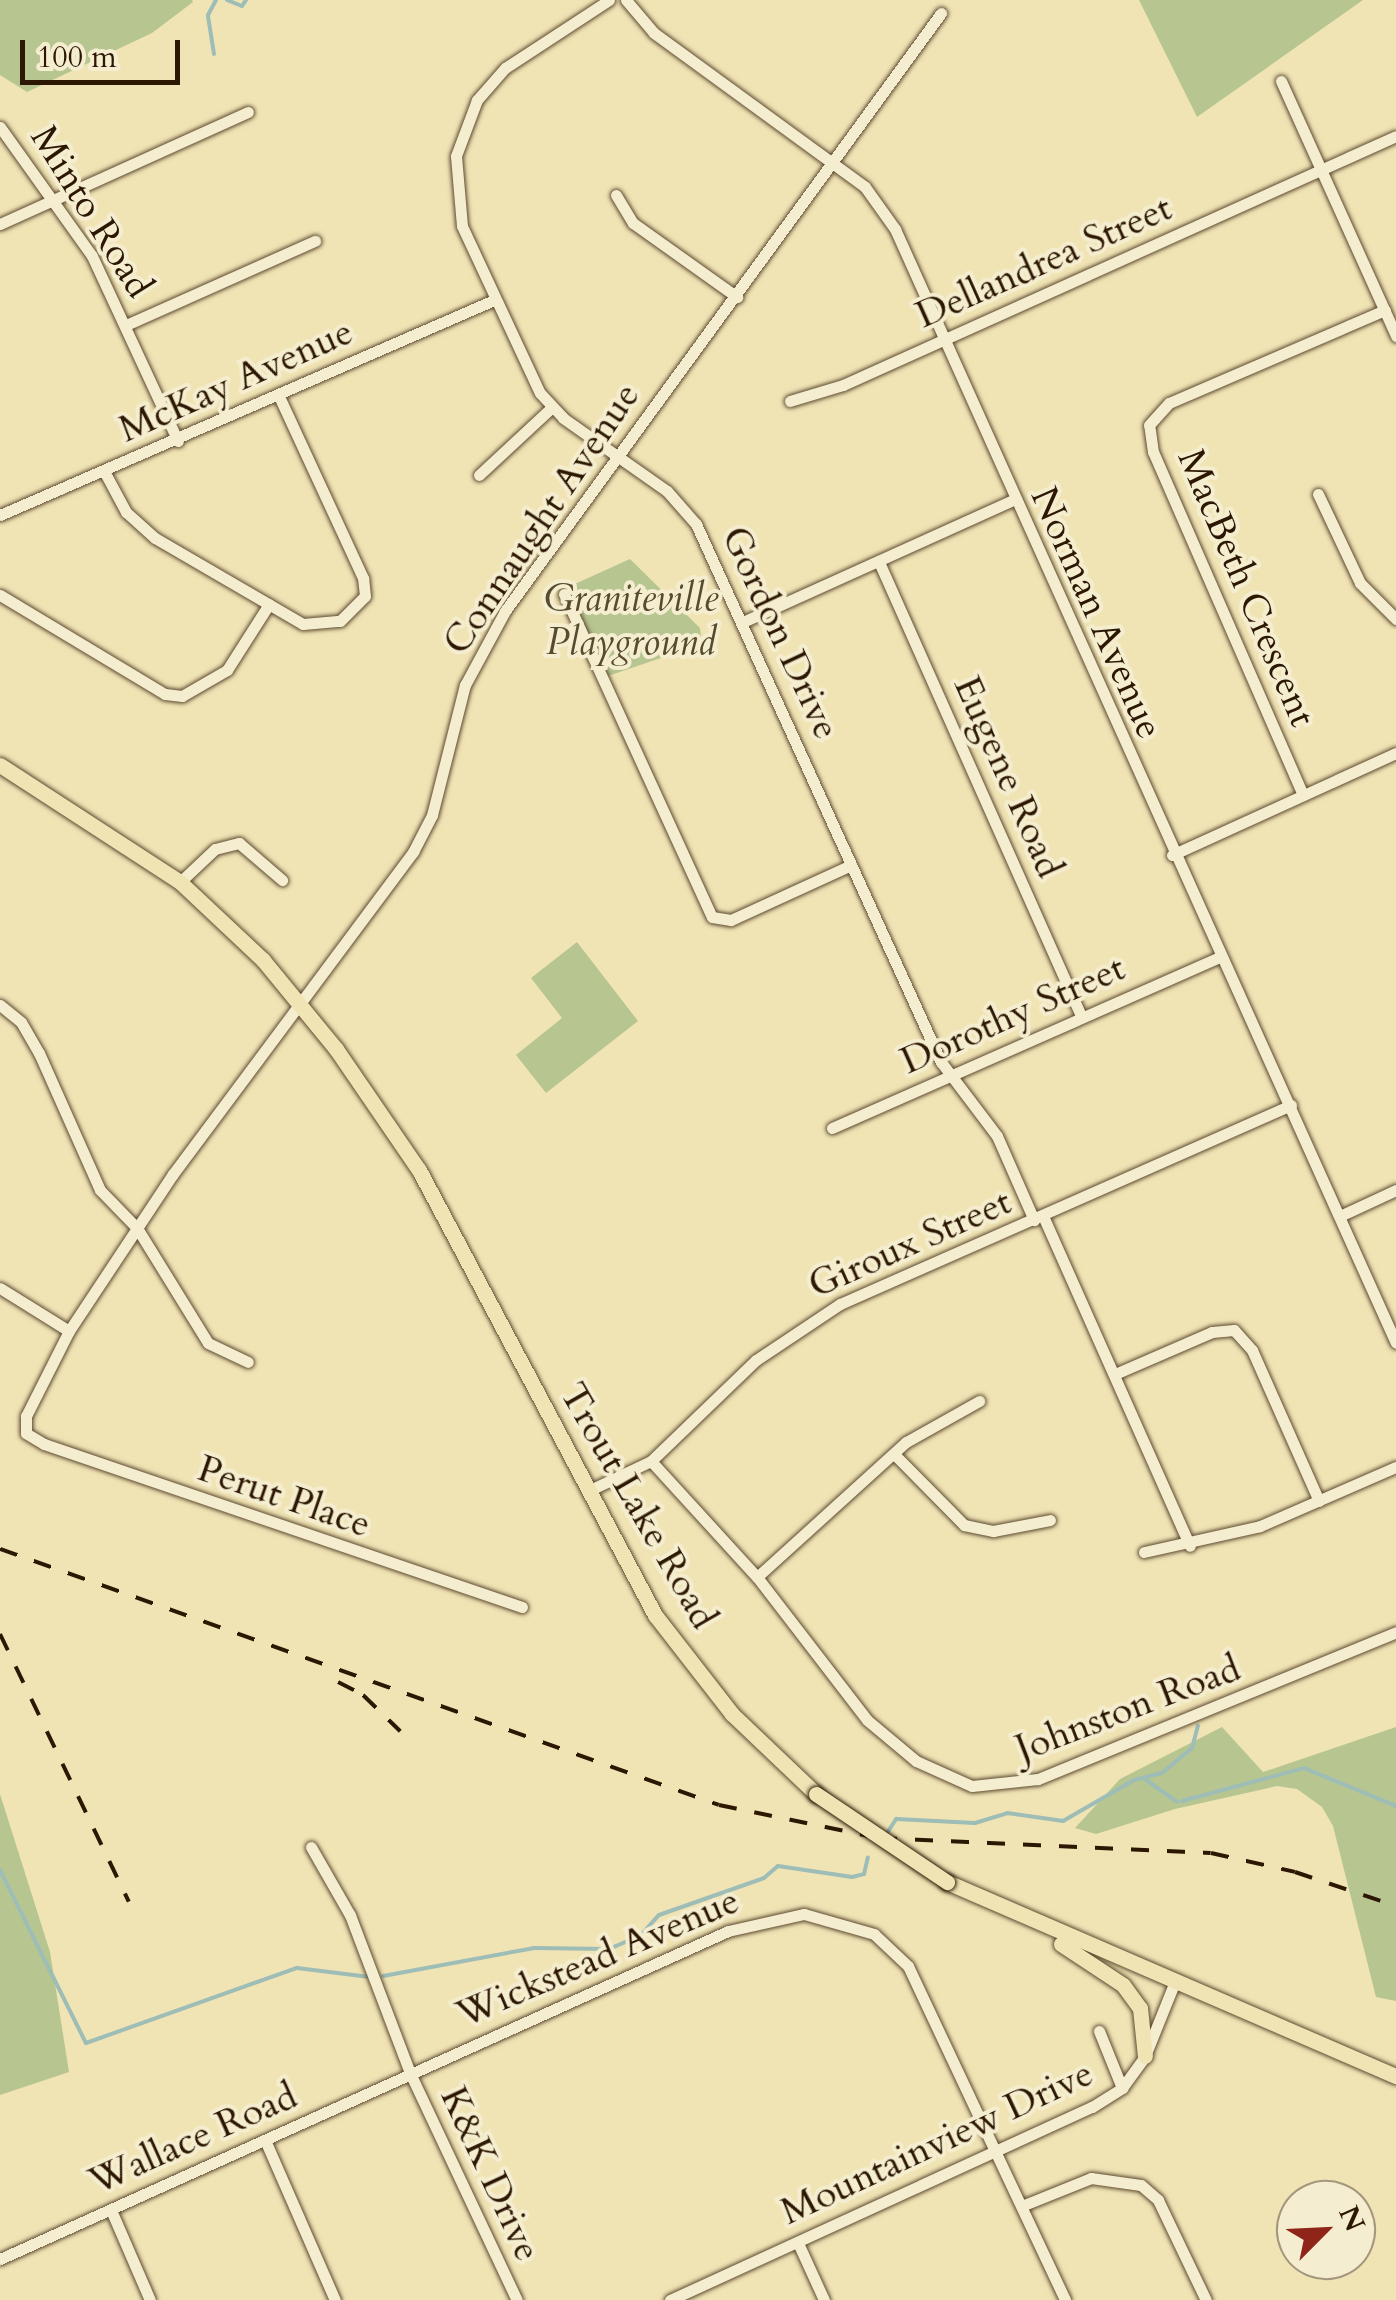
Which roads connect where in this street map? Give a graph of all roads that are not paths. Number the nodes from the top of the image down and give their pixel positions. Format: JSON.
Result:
{"nodes":[{"id":1,"x":609,"y":0,"type":"edge"},
{"id":2,"x":626,"y":0,"type":"edge"},
{"id":3,"x":941,"y":12,"type":"dead end"},
{"id":4,"x":1281,"y":81,"type":"dead end"},
{"id":5,"x":248,"y":112,"type":"dead end"},
{"id":6,"x":0,"y":126,"type":"edge"},
{"id":7,"x":1396,"y":136,"type":"edge"},
{"id":8,"x":836,"y":164,"type":"junction"},
{"id":9,"x":1320,"y":169,"type":"junction"},
{"id":10,"x":616,"y":195,"type":"dead end"},
{"id":11,"x":56,"y":199,"type":"junction"},
{"id":12,"x":0,"y":224,"type":"edge"},
{"id":13,"x":315,"y":240,"type":"dead end"},
{"id":14,"x":737,"y":298,"type":"junction"},
{"id":15,"x":494,"y":300,"type":"junction"},
{"id":16,"x":1385,"y":310,"type":"junction"},
{"id":17,"x":126,"y":325,"type":"junction"},
{"id":18,"x":1396,"y":336,"type":"edge"},
{"id":19,"x":946,"y":339,"type":"junction"},
{"id":20,"x":278,"y":396,"type":"junction"},
{"id":21,"x":790,"y":401,"type":"dead end"},
{"id":22,"x":551,"y":408,"type":"junction"},
{"id":23,"x":178,"y":440,"type":"junction"},
{"id":24,"x":616,"y":454,"type":"junction"},
{"id":25,"x":104,"y":471,"type":"junction"},
{"id":26,"x":480,"y":475,"type":"dead end"},
{"id":27,"x":1318,"y":494,"type":"dead end"},
{"id":28,"x":1013,"y":500,"type":"junction"},
{"id":29,"x":0,"y":515,"type":"edge"},
{"id":30,"x":879,"y":562,"type":"junction"},
{"id":31,"x":564,"y":594,"type":"dead end"},
{"id":32,"x":0,"y":595,"type":"edge"},
{"id":33,"x":268,"y":604,"type":"junction"},
{"id":34,"x":1396,"y":619,"type":"edge"},
{"id":35,"x":745,"y":621,"type":"junction"},
{"id":36,"x":1396,"y":753,"type":"edge"},
{"id":37,"x":0,"y":765,"type":"edge"},
{"id":38,"x":1303,"y":795,"type":"junction"},
{"id":39,"x":1172,"y":856,"type":"junction"},
{"id":40,"x":850,"y":865,"type":"junction"},
{"id":41,"x":282,"y":880,"type":"dead end"},
{"id":42,"x":180,"y":882,"type":"junction"},
{"id":43,"x":1219,"y":958,"type":"junction"},
{"id":44,"x":0,"y":1005,"type":"edge"},
{"id":45,"x":300,"y":1006,"type":"junction"},
{"id":46,"x":1082,"y":1016,"type":"junction"},
{"id":47,"x":951,"y":1076,"type":"junction"},
{"id":48,"x":1291,"y":1106,"type":"junction"},
{"id":49,"x":832,"y":1128,"type":"dead end"},
{"id":50,"x":1396,"y":1190,"type":"edge"},
{"id":51,"x":1342,"y":1215,"type":"junction"},
{"id":52,"x":1038,"y":1218,"type":"junction"},
{"id":53,"x":137,"y":1228,"type":"junction"},
{"id":54,"x":0,"y":1288,"type":"edge"},
{"id":55,"x":70,"y":1330,"type":"junction"},
{"id":56,"x":1396,"y":1343,"type":"edge"},
{"id":57,"x":248,"y":1362,"type":"dead end"},
{"id":58,"x":1115,"y":1374,"type":"junction"},
{"id":59,"x":979,"y":1401,"type":"dead end"},
{"id":60,"x":29,"y":1436,"type":"joint"},
{"id":61,"x":894,"y":1454,"type":"junction"},
{"id":62,"x":652,"y":1461,"type":"junction"},
{"id":63,"x":1396,"y":1468,"type":"edge"},
{"id":64,"x":588,"y":1491,"type":"junction"},
{"id":65,"x":1318,"y":1502,"type":"junction"},
{"id":66,"x":1050,"y":1520,"type":"dead end"},
{"id":67,"x":1190,"y":1546,"type":"junction"},
{"id":68,"x":1144,"y":1552,"type":"dead end"},
{"id":69,"x":758,"y":1577,"type":"junction"},
{"id":70,"x":522,"y":1607,"type":"dead end"},
{"id":71,"x":1396,"y":1632,"type":"edge"},
{"id":72,"x":312,"y":1847,"type":"dead end"},
{"id":73,"x":1029,"y":1922,"type":"junction"},
{"id":74,"x":1174,"y":1984,"type":"junction"},
{"id":75,"x":1099,"y":2031,"type":"dead end"},
{"id":76,"x":1145,"y":2056,"type":"junction"},
{"id":77,"x":410,"y":2073,"type":"junction"},
{"id":78,"x":1396,"y":2076,"type":"edge"},
{"id":79,"x":1122,"y":2088,"type":"junction"},
{"id":80,"x":265,"y":2140,"type":"junction"},
{"id":81,"x":998,"y":2152,"type":"junction"},
{"id":82,"x":1024,"y":2205,"type":"junction"},
{"id":83,"x":111,"y":2210,"type":"junction"},
{"id":84,"x":798,"y":2243,"type":"junction"},
{"id":85,"x":0,"y":2259,"type":"edge"},
{"id":86,"x":150,"y":2300,"type":"edge"},
{"id":87,"x":334,"y":2300,"type":"edge"},
{"id":88,"x":516,"y":2300,"type":"edge"},
{"id":89,"x":670,"y":2300,"type":"edge"},
{"id":90,"x":824,"y":2300,"type":"edge"},
{"id":91,"x":1065,"y":2300,"type":"edge"},
{"id":92,"x":1206,"y":2300,"type":"edge"}],
"edges":[{"from":1,"to":15,"type":"street","name":"Gordon Drive"},
{"from":2,"to":8,"type":"street","name":"Norman Avenue"},
{"from":3,"to":8,"type":"street","name":"Connaught Avenue"},
{"from":4,"to":9,"type":"street"},
{"from":5,"to":11,"type":"street"},
{"from":6,"to":11,"type":"street","name":"Minto Road"},
{"from":7,"to":9,"type":"street","name":"Dellandrea Street"},
{"from":8,"to":14,"type":"street","name":"Connaught Avenue"},
{"from":8,"to":19,"type":"street","name":"Norman Avenue"},
{"from":9,"to":16,"type":"street"},
{"from":9,"to":19,"type":"street","name":"Dellandrea Street"},
{"from":10,"to":14,"type":"street"},
{"from":11,"to":12,"type":"street"},
{"from":11,"to":17,"type":"street","name":"Minto Road"},
{"from":13,"to":17,"type":"street"},
{"from":14,"to":24,"type":"street","name":"Connaught Avenue"},
{"from":15,"to":20,"type":"street","name":"McKay Avenue"},
{"from":15,"to":22,"type":"street","name":"Gordon Drive"},
{"from":16,"to":18,"type":"street"},
{"from":16,"to":38,"type":"street","name":"MacBeth Crescent"},
{"from":17,"to":23,"type":"street","name":"Minto Road"},
{"from":19,"to":21,"type":"street","name":"Dellandrea Street"},
{"from":19,"to":28,"type":"street","name":"Norman Avenue"},
{"from":20,"to":23,"type":"street","name":"McKay Avenue"},
{"from":20,"to":33,"type":"street"},
{"from":22,"to":24,"type":"street","name":"Gordon Drive"},
{"from":22,"to":26,"type":"street"},
{"from":23,"to":25,"type":"street","name":"McKay Avenue"},
{"from":24,"to":35,"type":"street","name":"Gordon Drive"},
{"from":24,"to":45,"type":"street","name":"Connaught Avenue"},
{"from":25,"to":29,"type":"street","name":"McKay Avenue"},
{"from":25,"to":33,"type":"street"},
{"from":27,"to":34,"type":"street"},
{"from":28,"to":30,"type":"street"},
{"from":28,"to":39,"type":"street","name":"Norman Avenue"},
{"from":30,"to":35,"type":"street"},
{"from":30,"to":46,"type":"street","name":"Eugene Road"},
{"from":31,"to":40,"type":"street"},
{"from":32,"to":33,"type":"street"},
{"from":35,"to":40,"type":"street","name":"Gordon Drive"},
{"from":36,"to":38,"type":"street"},
{"from":37,"to":42,"type":"main road","name":"Trout Lake Road"},
{"from":38,"to":39,"type":"street"},
{"from":39,"to":43,"type":"street","name":"Norman Avenue"},
{"from":40,"to":47,"type":"street","name":"Gordon Drive"},
{"from":41,"to":42,"type":"street"},
{"from":42,"to":45,"type":"main road","name":"Trout Lake Road"},
{"from":43,"to":46,"type":"street","name":"Dorothy Street"},
{"from":43,"to":48,"type":"street","name":"Norman Avenue"},
{"from":44,"to":53,"type":"street"},
{"from":45,"to":53,"type":"street","name":"Connaught Avenue"},
{"from":45,"to":64,"type":"main road","name":"Trout Lake Road"},
{"from":46,"to":47,"type":"street","name":"Dorothy Street"},
{"from":47,"to":49,"type":"street","name":"Dorothy Street"},
{"from":47,"to":52,"type":"street","name":"Gordon Drive"},
{"from":48,"to":51,"type":"street","name":"Norman Avenue"},
{"from":48,"to":52,"type":"street","name":"Giroux Street"},
{"from":50,"to":51,"type":"street"},
{"from":51,"to":56,"type":"street","name":"Norman Avenue"},
{"from":52,"to":58,"type":"street","name":"Gordon Drive"},
{"from":52,"to":62,"type":"street","name":"Giroux Street"},
{"from":53,"to":55,"type":"street","name":"Connaught Avenue"},
{"from":53,"to":57,"type":"street"},
{"from":54,"to":55,"type":"street"},
{"from":55,"to":60,"type":"street","name":"Connaught Avenue"},
{"from":58,"to":65,"type":"street"},
{"from":58,"to":67,"type":"street","name":"Gordon Drive"},
{"from":59,"to":61,"type":"street"},
{"from":60,"to":70,"type":"street","name":"Perut Place"},
{"from":61,"to":66,"type":"street"},
{"from":61,"to":69,"type":"street"},
{"from":62,"to":64,"type":"street","name":"Giroux Street"},
{"from":62,"to":69,"type":"street","name":"Johnston Road"},
{"from":63,"to":65,"type":"street"},
{"from":64,"to":73,"type":"main road","name":"Trout Lake Road","bridge":true},
{"from":65,"to":67,"type":"street"},
{"from":67,"to":68,"type":"street"},
{"from":69,"to":71,"type":"street","name":"Johnston Road"},
{"from":72,"to":77,"type":"street","name":"K&K Drive"},
{"from":73,"to":74,"type":"main road","name":"Trout Lake Road"},
{"from":73,"to":76,"type":"main road"},
{"from":74,"to":76,"type":"street","name":"Mountainview Drive"},
{"from":74,"to":78,"type":"main road","name":"Trout Lake Road"},
{"from":75,"to":79,"type":"street"},
{"from":76,"to":79,"type":"street","name":"Mountainview Drive"},
{"from":77,"to":80,"type":"street","name":"Wallace Road"},
{"from":77,"to":81,"type":"street","name":"Wickstead Avenue"},
{"from":77,"to":88,"type":"street","name":"K&K Drive"},
{"from":79,"to":81,"type":"street","name":"Mountainview Drive"},
{"from":80,"to":83,"type":"street","name":"Wallace Road"},
{"from":80,"to":87,"type":"street"},
{"from":81,"to":82,"type":"street","name":"Wickstead Avenue"},
{"from":81,"to":84,"type":"street","name":"Mountainview Drive"},
{"from":82,"to":91,"type":"street","name":"Wickstead Avenue"},
{"from":82,"to":92,"type":"street"},
{"from":83,"to":85,"type":"street","name":"Wallace Road"},
{"from":83,"to":86,"type":"street"},
{"from":84,"to":89,"type":"street","name":"Mountainview Drive"},
{"from":84,"to":90,"type":"street"}]}
